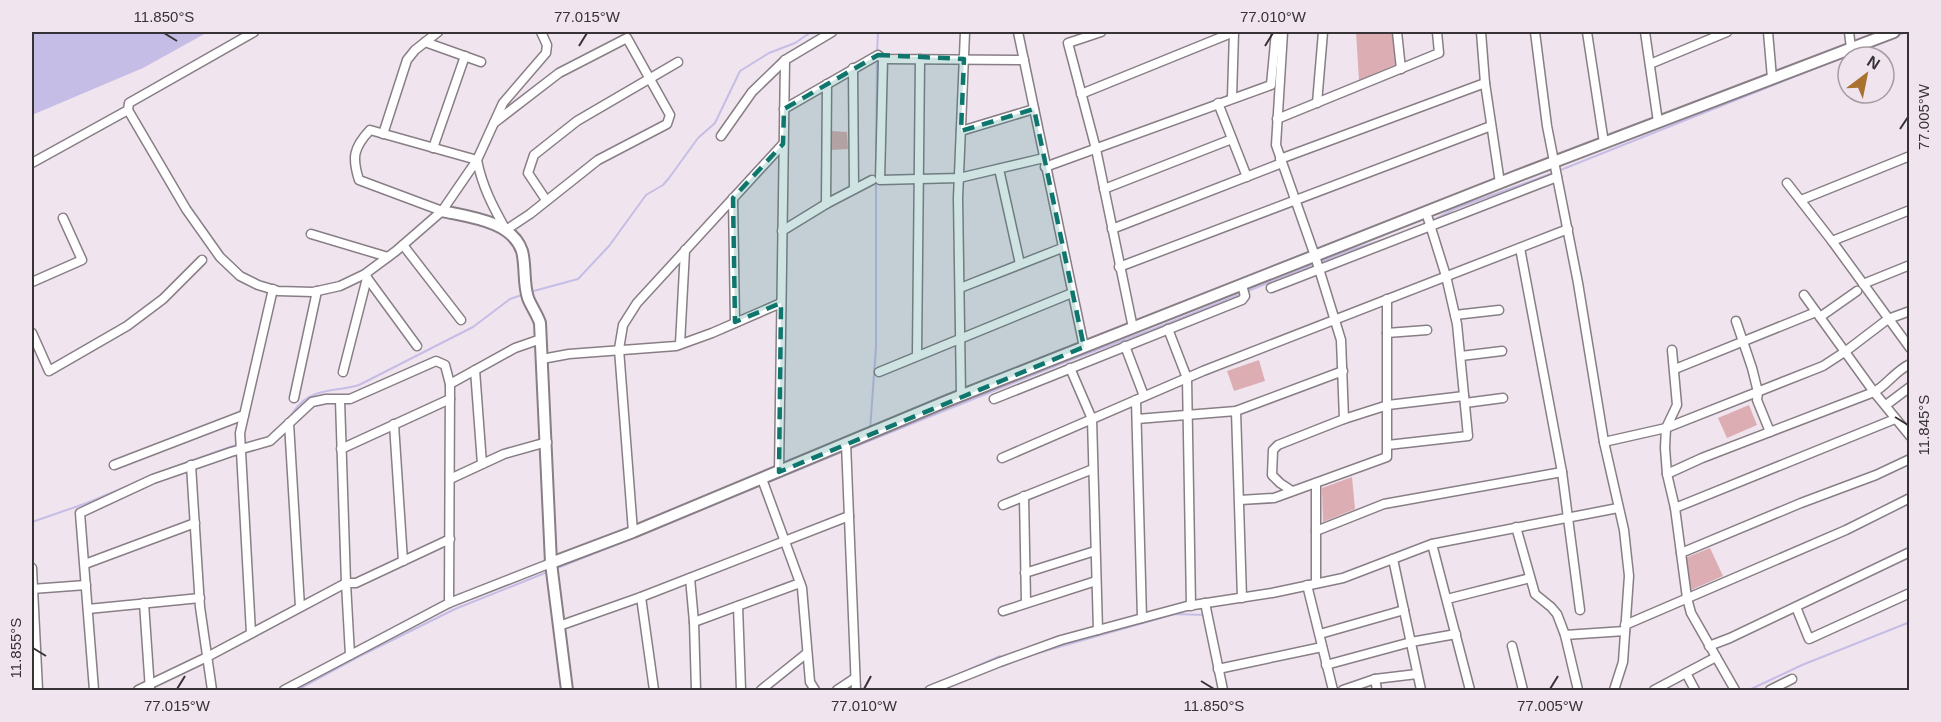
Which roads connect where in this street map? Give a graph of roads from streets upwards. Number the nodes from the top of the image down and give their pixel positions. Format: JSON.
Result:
{"nodes":[{"id":1,"x":254,"y":32,"type":"edge"},
{"id":2,"x":438,"y":32,"type":"edge"},
{"id":3,"x":542,"y":32,"type":"edge"},
{"id":4,"x":832,"y":32,"type":"edge"},
{"id":5,"x":965,"y":32,"type":"edge"},
{"id":6,"x":1018,"y":32,"type":"edge"},
{"id":7,"x":1101,"y":32,"type":"edge"},
{"id":8,"x":1234,"y":32,"type":"edge"},
{"id":9,"x":1276,"y":32,"type":"edge"},
{"id":10,"x":1283,"y":32,"type":"edge"},
{"id":11,"x":1323,"y":32,"type":"edge"},
{"id":12,"x":1397,"y":32,"type":"edge"},
{"id":13,"x":1437,"y":32,"type":"edge"},
{"id":14,"x":1482,"y":32,"type":"edge"},
{"id":15,"x":1535,"y":32,"type":"edge"},
{"id":16,"x":1587,"y":32,"type":"edge"},
{"id":17,"x":1646,"y":32,"type":"edge"},
{"id":18,"x":1727,"y":32,"type":"edge"},
{"id":19,"x":1768,"y":32,"type":"edge"},
{"id":20,"x":1894,"y":32,"type":"edge"},
{"id":21,"x":425,"y":42,"type":"junction"},
{"id":22,"x":1859,"y":45,"type":"edge"},
{"id":23,"x":1836,"y":54,"type":"edge"},
{"id":24,"x":465,"y":56,"type":"junction"},
{"id":25,"x":883,"y":59,"type":"junction"},
{"id":26,"x":920,"y":59,"type":"junction"},
{"id":27,"x":964,"y":59,"type":"junction"},
{"id":28,"x":785,"y":60,"type":"junction"},
{"id":29,"x":1024,"y":60,"type":"junction"},
{"id":30,"x":481,"y":62,"type":"dead end"},
{"id":31,"x":678,"y":62,"type":"dead end"},
{"id":32,"x":1650,"y":64,"type":"junction"},
{"id":33,"x":854,"y":68,"type":"junction"},
{"id":34,"x":1401,"y":69,"type":"junction"},
{"id":35,"x":1772,"y":78,"type":"junction"},
{"id":36,"x":650,"y":80,"type":"junction"},
{"id":37,"x":1485,"y":83,"type":"junction"},
{"id":38,"x":827,"y":84,"type":"junction"},
{"id":39,"x":1081,"y":94,"type":"junction"},
{"id":40,"x":1232,"y":98,"type":"junction"},
{"id":41,"x":1218,"y":103,"type":"junction"},
{"id":42,"x":1317,"y":103,"type":"junction"},
{"id":43,"x":784,"y":109,"type":"junction"},
{"id":44,"x":1034,"y":109,"type":"junction"},
{"id":45,"x":128,"y":110,"type":"junction"},
{"id":46,"x":1277,"y":119,"type":"junction"},
{"id":47,"x":1658,"y":122,"type":"junction"},
{"id":48,"x":494,"y":123,"type":"junction"},
{"id":49,"x":1491,"y":126,"type":"junction"},
{"id":50,"x":961,"y":131,"type":"junction"},
{"id":51,"x":383,"y":134,"type":"junction"},
{"id":52,"x":721,"y":136,"type":"dead end"},
{"id":53,"x":1232,"y":139,"type":"junction"},
{"id":54,"x":1604,"y":143,"type":"junction"},
{"id":55,"x":783,"y":144,"type":"junction"},
{"id":56,"x":433,"y":148,"type":"junction"},
{"id":57,"x":1096,"y":149,"type":"junction"},
{"id":58,"x":1910,"y":156,"type":"edge"},
{"id":59,"x":477,"y":160,"type":"junction"},
{"id":60,"x":1281,"y":161,"type":"junction"},
{"id":61,"x":1554,"y":162,"type":"junction"},
{"id":62,"x":32,"y":163,"type":"edge"},
{"id":63,"x":1045,"y":163,"type":"junction"},
{"id":64,"x":999,"y":169,"type":"junction"},
{"id":65,"x":1247,"y":177,"type":"junction"},
{"id":66,"x":1557,"y":177,"type":"junction"},
{"id":67,"x":959,"y":178,"type":"junction"},
{"id":68,"x":919,"y":179,"type":"junction"},
{"id":69,"x":872,"y":180,"type":"dead end"},
{"id":70,"x":1500,"y":183,"type":"junction"},
{"id":71,"x":1787,"y":183,"type":"dead end"},
{"id":72,"x":854,"y":189,"type":"junction"},
{"id":73,"x":1104,"y":189,"type":"junction"},
{"id":74,"x":733,"y":198,"type":"junction"},
{"id":75,"x":546,"y":200,"type":"junction"},
{"id":76,"x":1295,"y":200,"type":"junction"},
{"id":77,"x":1801,"y":200,"type":"junction"},
{"id":78,"x":826,"y":204,"type":"junction"},
{"id":79,"x":1910,"y":210,"type":"edge"},
{"id":80,"x":442,"y":211,"type":"junction"},
{"id":81,"x":1426,"y":212,"type":"junction"},
{"id":82,"x":63,"y":218,"type":"dead end"},
{"id":83,"x":1431,"y":226,"type":"junction"},
{"id":84,"x":1112,"y":229,"type":"junction"},
{"id":85,"x":1568,"y":229,"type":"junction"},
{"id":86,"x":506,"y":230,"type":"junction"},
{"id":87,"x":782,"y":231,"type":"junction"},
{"id":88,"x":311,"y":234,"type":"dead end"},
{"id":89,"x":1832,"y":241,"type":"junction"},
{"id":90,"x":403,"y":245,"type":"junction"},
{"id":91,"x":1062,"y":248,"type":"junction"},
{"id":92,"x":1520,"y":248,"type":"junction"},
{"id":93,"x":685,"y":249,"type":"junction"},
{"id":94,"x":1315,"y":256,"type":"junction"},
{"id":95,"x":388,"y":257,"type":"junction"},
{"id":96,"x":202,"y":260,"type":"dead end"},
{"id":97,"x":1020,"y":264,"type":"junction"},
{"id":98,"x":1910,"y":265,"type":"edge"},
{"id":99,"x":1119,"y":267,"type":"junction"},
{"id":100,"x":1319,"y":269,"type":"junction"},
{"id":101,"x":366,"y":276,"type":"junction"},
{"id":102,"x":1446,"y":276,"type":"junction"},
{"id":103,"x":32,"y":282,"type":"edge"},
{"id":104,"x":1242,"y":285,"type":"junction"},
{"id":105,"x":1860,"y":287,"type":"junction"},
{"id":106,"x":960,"y":288,"type":"junction"},
{"id":107,"x":1270,"y":288,"type":"dead end"},
{"id":108,"x":273,"y":289,"type":"junction"},
{"id":109,"x":317,"y":291,"type":"junction"},
{"id":110,"x":1072,"y":293,"type":"junction"},
{"id":111,"x":1804,"y":295,"type":"dead end"},
{"id":112,"x":1387,"y":299,"type":"junction"},
{"id":113,"x":781,"y":303,"type":"junction"},
{"id":114,"x":1498,"y":310,"type":"dead end"},
{"id":115,"x":1910,"y":311,"type":"edge"},
{"id":116,"x":1818,"y":314,"type":"junction"},
{"id":117,"x":1455,"y":315,"type":"junction"},
{"id":118,"x":1335,"y":319,"type":"junction"},
{"id":119,"x":1888,"y":319,"type":"junction"},
{"id":120,"x":461,"y":320,"type":"dead end"},
{"id":121,"x":1736,"y":321,"type":"dead end"},
{"id":122,"x":735,"y":322,"type":"junction"},
{"id":123,"x":1168,"y":328,"type":"junction"},
{"id":124,"x":1131,"y":329,"type":"junction"},
{"id":125,"x":1427,"y":330,"type":"dead end"},
{"id":126,"x":32,"y":333,"type":"edge"},
{"id":127,"x":1387,"y":333,"type":"junction"},
{"id":128,"x":961,"y":338,"type":"junction"},
{"id":129,"x":541,"y":339,"type":"junction"},
{"id":130,"x":1743,"y":342,"type":"junction"},
{"id":131,"x":680,"y":344,"type":"junction"},
{"id":132,"x":1129,"y":344,"type":"junction"},
{"id":133,"x":417,"y":346,"type":"dead end"},
{"id":134,"x":1084,"y":347,"type":"junction"},
{"id":135,"x":1910,"y":348,"type":"edge"},
{"id":136,"x":619,"y":349,"type":"junction"},
{"id":137,"x":1671,"y":350,"type":"dead end"},
{"id":138,"x":1502,"y":351,"type":"dead end"},
{"id":139,"x":1846,"y":351,"type":"junction"},
{"id":140,"x":917,"y":356,"type":"junction"},
{"id":141,"x":1461,"y":356,"type":"junction"},
{"id":142,"x":542,"y":359,"type":"junction"},
{"id":143,"x":1910,"y":364,"type":"edge"},
{"id":144,"x":1070,"y":368,"type":"junction"},
{"id":145,"x":1675,"y":369,"type":"junction"},
{"id":146,"x":475,"y":370,"type":"junction"},
{"id":147,"x":1343,"y":371,"type":"junction"},
{"id":148,"x":343,"y":372,"type":"dead end"},
{"id":149,"x":879,"y":372,"type":"dead end"},
{"id":150,"x":1187,"y":378,"type":"junction"},
{"id":151,"x":450,"y":384,"type":"junction"},
{"id":152,"x":1910,"y":387,"type":"edge"},
{"id":153,"x":1758,"y":392,"type":"junction"},
{"id":154,"x":1874,"y":392,"type":"junction"},
{"id":155,"x":961,"y":395,"type":"junction"},
{"id":156,"x":294,"y":398,"type":"dead end"},
{"id":157,"x":1140,"y":398,"type":"junction"},
{"id":158,"x":1503,"y":398,"type":"dead end"},
{"id":159,"x":450,"y":399,"type":"junction"},
{"id":160,"x":994,"y":399,"type":"dead end"},
{"id":161,"x":1465,"y":399,"type":"junction"},
{"id":162,"x":340,"y":400,"type":"junction"},
{"id":163,"x":1388,"y":405,"type":"junction"},
{"id":164,"x":1886,"y":405,"type":"junction"},
{"id":165,"x":1236,"y":411,"type":"junction"},
{"id":166,"x":1189,"y":414,"type":"junction"},
{"id":167,"x":244,"y":415,"type":"junction"},
{"id":168,"x":1092,"y":419,"type":"junction"},
{"id":169,"x":1137,"y":419,"type":"junction"},
{"id":170,"x":1344,"y":419,"type":"junction"},
{"id":171,"x":1895,"y":419,"type":"junction"},
{"id":172,"x":289,"y":423,"type":"junction"},
{"id":173,"x":394,"y":424,"type":"junction"},
{"id":174,"x":1666,"y":428,"type":"junction"},
{"id":175,"x":1770,"y":432,"type":"junction"},
{"id":176,"x":1910,"y":436,"type":"edge"},
{"id":177,"x":547,"y":442,"type":"junction"},
{"id":178,"x":1604,"y":442,"type":"junction"},
{"id":179,"x":846,"y":443,"type":"junction"},
{"id":180,"x":1388,"y":445,"type":"junction"},
{"id":181,"x":240,"y":449,"type":"junction"},
{"id":182,"x":341,"y":449,"type":"junction"},
{"id":183,"x":1002,"y":458,"type":"dead end"},
{"id":184,"x":1910,"y":459,"type":"edge"},
{"id":185,"x":482,"y":464,"type":"junction"},
{"id":186,"x":114,"y":465,"type":"dead end"},
{"id":187,"x":191,"y":465,"type":"junction"},
{"id":188,"x":1093,"y":469,"type":"junction"},
{"id":189,"x":779,"y":472,"type":"junction"},
{"id":190,"x":1562,"y":472,"type":"junction"},
{"id":191,"x":1667,"y":474,"type":"junction"},
{"id":192,"x":450,"y":479,"type":"junction"},
{"id":193,"x":762,"y":479,"type":"junction"},
{"id":194,"x":1316,"y":483,"type":"junction"},
{"id":195,"x":1293,"y":491,"type":"junction"},
{"id":196,"x":1024,"y":496,"type":"junction"},
{"id":197,"x":1910,"y":498,"type":"edge"},
{"id":198,"x":1240,"y":500,"type":"junction"},
{"id":199,"x":1003,"y":505,"type":"dead end"},
{"id":200,"x":1618,"y":508,"type":"junction"},
{"id":201,"x":1675,"y":508,"type":"junction"},
{"id":202,"x":849,"y":516,"type":"junction"},
{"id":203,"x":1568,"y":516,"type":"junction"},
{"id":204,"x":195,"y":523,"type":"junction"},
{"id":205,"x":1516,"y":527,"type":"junction"},
{"id":206,"x":1316,"y":531,"type":"junction"},
{"id":207,"x":633,"y":532,"type":"junction"},
{"id":208,"x":450,"y":539,"type":"junction"},
{"id":209,"x":786,"y":540,"type":"junction"},
{"id":210,"x":1432,"y":544,"type":"junction"},
{"id":211,"x":1095,"y":551,"type":"junction"},
{"id":212,"x":1910,"y":552,"type":"edge"},
{"id":213,"x":1681,"y":553,"type":"junction"},
{"id":214,"x":1393,"y":559,"type":"junction"},
{"id":215,"x":403,"y":561,"type":"junction"},
{"id":216,"x":551,"y":563,"type":"junction"},
{"id":217,"x":85,"y":564,"type":"junction"},
{"id":218,"x":32,"y":568,"type":"edge"},
{"id":219,"x":1025,"y":573,"type":"junction"},
{"id":220,"x":690,"y":578,"type":"junction"},
{"id":221,"x":1530,"y":579,"type":"junction"},
{"id":222,"x":1096,"y":581,"type":"junction"},
{"id":223,"x":346,"y":582,"type":"junction"},
{"id":224,"x":800,"y":583,"type":"junction"},
{"id":225,"x":1316,"y":583,"type":"junction"},
{"id":226,"x":86,"y":585,"type":"junction"},
{"id":227,"x":1307,"y":585,"type":"junction"},
{"id":228,"x":32,"y":589,"type":"edge"},
{"id":229,"x":1910,"y":593,"type":"edge"},
{"id":230,"x":641,"y":597,"type":"junction"},
{"id":231,"x":1687,"y":597,"type":"junction"},
{"id":232,"x":200,"y":598,"type":"junction"},
{"id":233,"x":1242,"y":598,"type":"junction"},
{"id":234,"x":1447,"y":599,"type":"junction"},
{"id":235,"x":1026,"y":602,"type":"junction"},
{"id":236,"x":144,"y":603,"type":"junction"},
{"id":237,"x":449,"y":603,"type":"junction"},
{"id":238,"x":1205,"y":603,"type":"junction"},
{"id":239,"x":738,"y":606,"type":"junction"},
{"id":240,"x":1191,"y":606,"type":"junction"},
{"id":241,"x":300,"y":607,"type":"junction"},
{"id":242,"x":1796,"y":607,"type":"junction"},
{"id":243,"x":88,"y":609,"type":"junction"},
{"id":244,"x":1404,"y":610,"type":"junction"},
{"id":245,"x":1580,"y":610,"type":"dead end"},
{"id":246,"x":1003,"y":611,"type":"dead end"},
{"id":247,"x":1142,"y":618,"type":"junction"},
{"id":248,"x":694,"y":622,"type":"junction"},
{"id":249,"x":559,"y":626,"type":"junction"},
{"id":250,"x":1625,"y":628,"type":"junction"},
{"id":251,"x":1098,"y":630,"type":"junction"},
{"id":252,"x":251,"y":633,"type":"junction"},
{"id":253,"x":1320,"y":634,"type":"junction"},
{"id":254,"x":1456,"y":634,"type":"junction"},
{"id":255,"x":1565,"y":635,"type":"junction"},
{"id":256,"x":1410,"y":642,"type":"junction"},
{"id":257,"x":34,"y":643,"type":"edge"},
{"id":258,"x":1512,"y":646,"type":"dead end"},
{"id":259,"x":1709,"y":646,"type":"junction"},
{"id":260,"x":1322,"y":647,"type":"junction"},
{"id":261,"x":807,"y":652,"type":"junction"},
{"id":262,"x":350,"y":655,"type":"junction"},
{"id":263,"x":207,"y":657,"type":"junction"},
{"id":264,"x":1716,"y":657,"type":"junction"},
{"id":265,"x":1326,"y":664,"type":"junction"},
{"id":266,"x":1218,"y":669,"type":"junction"},
{"id":267,"x":1686,"y":673,"type":"junction"},
{"id":268,"x":1417,"y":674,"type":"junction"},
{"id":269,"x":855,"y":678,"type":"junction"},
{"id":270,"x":1374,"y":679,"type":"junction"},
{"id":271,"x":1792,"y":679,"type":"dead end"},
{"id":272,"x":149,"y":688,"type":"edge"},
{"id":273,"x":38,"y":690,"type":"edge"},
{"id":274,"x":94,"y":690,"type":"edge"},
{"id":275,"x":138,"y":690,"type":"edge"},
{"id":276,"x":212,"y":690,"type":"edge"},
{"id":277,"x":284,"y":690,"type":"edge"},
{"id":278,"x":567,"y":690,"type":"edge"},
{"id":279,"x":654,"y":690,"type":"edge"},
{"id":280,"x":696,"y":690,"type":"edge"},
{"id":281,"x":741,"y":690,"type":"edge"},
{"id":282,"x":761,"y":690,"type":"edge"},
{"id":283,"x":815,"y":690,"type":"edge"},
{"id":284,"x":837,"y":690,"type":"edge"},
{"id":285,"x":856,"y":690,"type":"edge"},
{"id":286,"x":930,"y":690,"type":"edge"},
{"id":287,"x":1223,"y":690,"type":"edge"},
{"id":288,"x":1333,"y":690,"type":"edge"},
{"id":289,"x":1343,"y":690,"type":"edge"},
{"id":290,"x":1377,"y":690,"type":"edge"},
{"id":291,"x":1421,"y":690,"type":"edge"},
{"id":292,"x":1470,"y":690,"type":"edge"},
{"id":293,"x":1523,"y":690,"type":"edge"},
{"id":294,"x":1578,"y":690,"type":"edge"},
{"id":295,"x":1614,"y":690,"type":"edge"},
{"id":296,"x":1654,"y":690,"type":"edge"},
{"id":297,"x":1695,"y":690,"type":"edge"},
{"id":298,"x":1735,"y":690,"type":"edge"},
{"id":299,"x":1770,"y":690,"type":"edge"}],
"edges":[{"from":1,"to":45,"type":"street"},
{"from":2,"to":21,"type":"street"},
{"from":3,"to":48,"type":"street"},
{"from":4,"to":28,"type":"street"},
{"from":5,"to":27,"type":"street"},
{"from":6,"to":29,"type":"street"},
{"from":7,"to":39,"type":"street"},
{"from":8,"to":39,"type":"street"},
{"from":8,"to":40,"type":"street"},
{"from":9,"to":40,"type":"street"},
{"from":10,"to":46,"type":"street"},
{"from":11,"to":42,"type":"street"},
{"from":12,"to":34,"type":"street"},
{"from":13,"to":34,"type":"street"},
{"from":14,"to":37,"type":"street"},
{"from":15,"to":61,"type":"street"},
{"from":16,"to":54,"type":"street"},
{"from":17,"to":32,"type":"street"},
{"from":18,"to":32,"type":"street"},
{"from":19,"to":35,"type":"street"},
{"from":20,"to":22,"type":"street"},
{"from":21,"to":24,"type":"street"},
{"from":21,"to":51,"type":"street"},
{"from":23,"to":35,"type":"street"},
{"from":24,"to":30,"type":"street"},
{"from":24,"to":56,"type":"street"},
{"from":25,"to":26,"type":"street"},
{"from":25,"to":33,"type":"street"},
{"from":25,"to":68,"type":"street"},
{"from":26,"to":27,"type":"street"},
{"from":26,"to":68,"type":"street"},
{"from":27,"to":29,"type":"street"},
{"from":27,"to":50,"type":"street"},
{"from":28,"to":43,"type":"street"},
{"from":28,"to":52,"type":"street"},
{"from":29,"to":44,"type":"street"},
{"from":31,"to":36,"type":"street"},
{"from":32,"to":47,"type":"street"},
{"from":33,"to":38,"type":"street"},
{"from":33,"to":72,"type":"street"},
{"from":34,"to":42,"type":"street"},
{"from":35,"to":47,"type":"street"},
{"from":36,"to":48,"type":"street"},
{"from":36,"to":75,"type":"street"},
{"from":36,"to":75,"type":"street"},
{"from":37,"to":49,"type":"street"},
{"from":37,"to":60,"type":"street"},
{"from":38,"to":43,"type":"street"},
{"from":38,"to":78,"type":"street"},
{"from":39,"to":57,"type":"street"},
{"from":40,"to":41,"type":"street"},
{"from":41,"to":53,"type":"street"},
{"from":41,"to":57,"type":"street"},
{"from":42,"to":46,"type":"street"},
{"from":43,"to":55,"type":"street"},
{"from":44,"to":50,"type":"street"},
{"from":44,"to":63,"type":"street"},
{"from":45,"to":62,"type":"street"},
{"from":45,"to":108,"type":"street"},
{"from":46,"to":60,"type":"street"},
{"from":47,"to":54,"type":"street"},
{"from":48,"to":59,"type":"street"},
{"from":49,"to":70,"type":"street"},
{"from":49,"to":76,"type":"street"},
{"from":50,"to":67,"type":"street"},
{"from":51,"to":56,"type":"street"},
{"from":51,"to":80,"type":"street"},
{"from":53,"to":65,"type":"street"},
{"from":53,"to":73,"type":"street"},
{"from":54,"to":61,"type":"street"},
{"from":55,"to":74,"type":"street"},
{"from":55,"to":87,"type":"street"},
{"from":56,"to":59,"type":"street"},
{"from":57,"to":63,"type":"street"},
{"from":57,"to":73,"type":"street"},
{"from":58,"to":77,"type":"street"},
{"from":59,"to":80,"type":"street"},
{"from":59,"to":86,"type":"street"},
{"from":60,"to":65,"type":"street"},
{"from":60,"to":76,"type":"street"},
{"from":61,"to":66,"type":"street"},
{"from":61,"to":70,"type":"street"},
{"from":63,"to":64,"type":"street"},
{"from":63,"to":91,"type":"street"},
{"from":64,"to":67,"type":"street"},
{"from":64,"to":97,"type":"street"},
{"from":65,"to":84,"type":"street"},
{"from":66,"to":83,"type":"street"},
{"from":66,"to":85,"type":"street"},
{"from":67,"to":68,"type":"street"},
{"from":67,"to":106,"type":"street"},
{"from":68,"to":140,"type":"street"},
{"from":69,"to":72,"type":"street"},
{"from":70,"to":81,"type":"street"},
{"from":71,"to":77,"type":"street"},
{"from":72,"to":78,"type":"street"},
{"from":73,"to":84,"type":"street"},
{"from":74,"to":93,"type":"street"},
{"from":74,"to":122,"type":"street"},
{"from":75,"to":86,"type":"street"},
{"from":76,"to":94,"type":"street"},
{"from":76,"to":99,"type":"street"},
{"from":77,"to":89,"type":"street"},
{"from":78,"to":87,"type":"street"},
{"from":79,"to":89,"type":"street"},
{"from":80,"to":86,"type":"street"},
{"from":80,"to":90,"type":"street"},
{"from":81,"to":83,"type":"street"},
{"from":81,"to":94,"type":"street"},
{"from":82,"to":103,"type":"street"},
{"from":83,"to":100,"type":"street"},
{"from":83,"to":102,"type":"street"},
{"from":84,"to":99,"type":"street"},
{"from":85,"to":92,"type":"street"},
{"from":85,"to":178,"type":"street"},
{"from":86,"to":129,"type":"street"},
{"from":87,"to":113,"type":"street"},
{"from":88,"to":95,"type":"street"},
{"from":89,"to":105,"type":"street"},
{"from":90,"to":95,"type":"street"},
{"from":90,"to":120,"type":"street"},
{"from":91,"to":97,"type":"street"},
{"from":91,"to":110,"type":"street"},
{"from":92,"to":102,"type":"street"},
{"from":92,"to":190,"type":"street"},
{"from":93,"to":131,"type":"street"},
{"from":93,"to":136,"type":"street"},
{"from":94,"to":100,"type":"street"},
{"from":94,"to":104,"type":"street"},
{"from":95,"to":101,"type":"street"},
{"from":96,"to":126,"type":"street"},
{"from":97,"to":106,"type":"street"},
{"from":98,"to":105,"type":"street"},
{"from":99,"to":124,"type":"street"},
{"from":100,"to":107,"type":"street"},
{"from":100,"to":118,"type":"street"},
{"from":101,"to":109,"type":"street"},
{"from":101,"to":133,"type":"street"},
{"from":101,"to":148,"type":"street"},
{"from":102,"to":112,"type":"street"},
{"from":102,"to":117,"type":"street"},
{"from":104,"to":123,"type":"street"},
{"from":104,"to":124,"type":"street"},
{"from":105,"to":116,"type":"street"},
{"from":105,"to":119,"type":"street"},
{"from":106,"to":128,"type":"street"},
{"from":108,"to":109,"type":"street"},
{"from":108,"to":167,"type":"street"},
{"from":109,"to":156,"type":"street"},
{"from":110,"to":128,"type":"street"},
{"from":110,"to":134,"type":"street"},
{"from":111,"to":116,"type":"street"},
{"from":112,"to":118,"type":"street"},
{"from":112,"to":127,"type":"street"},
{"from":113,"to":122,"type":"street"},
{"from":113,"to":189,"type":"street"},
{"from":114,"to":117,"type":"street"},
{"from":115,"to":119,"type":"street"},
{"from":116,"to":130,"type":"street"},
{"from":116,"to":139,"type":"street"},
{"from":117,"to":141,"type":"street"},
{"from":118,"to":147,"type":"street"},
{"from":118,"to":150,"type":"street"},
{"from":119,"to":135,"type":"street"},
{"from":119,"to":139,"type":"street"},
{"from":121,"to":130,"type":"street"},
{"from":122,"to":131,"type":"street"},
{"from":123,"to":132,"type":"street"},
{"from":123,"to":150,"type":"street"},
{"from":124,"to":132,"type":"street"},
{"from":124,"to":134,"type":"street"},
{"from":125,"to":127,"type":"street"},
{"from":127,"to":163,"type":"street"},
{"from":128,"to":140,"type":"street"},
{"from":128,"to":155,"type":"street"},
{"from":129,"to":142,"type":"street"},
{"from":129,"to":146,"type":"street"},
{"from":130,"to":145,"type":"street"},
{"from":130,"to":153,"type":"street"},
{"from":131,"to":136,"type":"street"},
{"from":132,"to":144,"type":"street"},
{"from":132,"to":157,"type":"street"},
{"from":134,"to":155,"type":"street"},
{"from":136,"to":142,"type":"street"},
{"from":136,"to":207,"type":"street"},
{"from":137,"to":145,"type":"street"},
{"from":138,"to":141,"type":"street"},
{"from":139,"to":153,"type":"street"},
{"from":139,"to":154,"type":"street"},
{"from":140,"to":149,"type":"street"},
{"from":141,"to":161,"type":"street"},
{"from":142,"to":177,"type":"street"},
{"from":143,"to":154,"type":"street"},
{"from":144,"to":160,"type":"street"},
{"from":144,"to":168,"type":"street"},
{"from":145,"to":174,"type":"street"},
{"from":146,"to":151,"type":"street"},
{"from":146,"to":185,"type":"street"},
{"from":147,"to":165,"type":"street"},
{"from":147,"to":170,"type":"street"},
{"from":150,"to":157,"type":"street"},
{"from":150,"to":166,"type":"street"},
{"from":151,"to":159,"type":"street"},
{"from":151,"to":162,"type":"street"},
{"from":152,"to":164,"type":"street"},
{"from":153,"to":174,"type":"street"},
{"from":153,"to":175,"type":"street"},
{"from":154,"to":164,"type":"street"},
{"from":154,"to":175,"type":"street"},
{"from":155,"to":179,"type":"street"},
{"from":157,"to":168,"type":"street"},
{"from":157,"to":169,"type":"street"},
{"from":158,"to":161,"type":"street"},
{"from":159,"to":173,"type":"street"},
{"from":159,"to":192,"type":"street"},
{"from":161,"to":163,"type":"street"},
{"from":161,"to":180,"type":"street"},
{"from":162,"to":172,"type":"street"},
{"from":162,"to":182,"type":"street"},
{"from":163,"to":170,"type":"street"},
{"from":163,"to":180,"type":"street"},
{"from":164,"to":171,"type":"street"},
{"from":165,"to":166,"type":"street"},
{"from":165,"to":198,"type":"street"},
{"from":166,"to":169,"type":"street"},
{"from":166,"to":240,"type":"street"},
{"from":167,"to":181,"type":"street"},
{"from":167,"to":186,"type":"street"},
{"from":168,"to":183,"type":"street"},
{"from":168,"to":188,"type":"street"},
{"from":169,"to":247,"type":"street"},
{"from":170,"to":195,"type":"street"},
{"from":171,"to":176,"type":"street"},
{"from":171,"to":201,"type":"street"},
{"from":172,"to":181,"type":"street"},
{"from":172,"to":241,"type":"street"},
{"from":173,"to":182,"type":"street"},
{"from":173,"to":215,"type":"street"},
{"from":174,"to":178,"type":"street"},
{"from":174,"to":191,"type":"street"},
{"from":175,"to":191,"type":"street"},
{"from":177,"to":185,"type":"street"},
{"from":177,"to":216,"type":"street"},
{"from":178,"to":200,"type":"street"},
{"from":179,"to":189,"type":"street"},
{"from":179,"to":202,"type":"street"},
{"from":180,"to":194,"type":"street"},
{"from":181,"to":187,"type":"street"},
{"from":181,"to":252,"type":"street"},
{"from":182,"to":223,"type":"street"},
{"from":184,"to":213,"type":"street"},
{"from":185,"to":192,"type":"street"},
{"from":187,"to":204,"type":"street"},
{"from":187,"to":217,"type":"street"},
{"from":188,"to":196,"type":"street"},
{"from":188,"to":211,"type":"street"},
{"from":189,"to":193,"type":"street"},
{"from":190,"to":203,"type":"street"},
{"from":190,"to":206,"type":"street"},
{"from":191,"to":201,"type":"street"},
{"from":192,"to":208,"type":"street"},
{"from":193,"to":207,"type":"street"},
{"from":193,"to":209,"type":"street"},
{"from":194,"to":195,"type":"street"},
{"from":194,"to":206,"type":"street"},
{"from":195,"to":198,"type":"street"},
{"from":196,"to":199,"type":"street"},
{"from":196,"to":219,"type":"street"},
{"from":197,"to":231,"type":"street"},
{"from":198,"to":233,"type":"street"},
{"from":200,"to":203,"type":"street"},
{"from":200,"to":250,"type":"street"},
{"from":201,"to":213,"type":"street"},
{"from":202,"to":209,"type":"street"},
{"from":202,"to":269,"type":"street"},
{"from":203,"to":205,"type":"street"},
{"from":203,"to":245,"type":"street"},
{"from":204,"to":217,"type":"street"},
{"from":204,"to":232,"type":"street"},
{"from":205,"to":210,"type":"street"},
{"from":205,"to":221,"type":"street"},
{"from":206,"to":225,"type":"street"},
{"from":207,"to":216,"type":"street"},
{"from":208,"to":215,"type":"street"},
{"from":208,"to":237,"type":"street"},
{"from":209,"to":220,"type":"street"},
{"from":209,"to":224,"type":"street"},
{"from":210,"to":214,"type":"street"},
{"from":210,"to":234,"type":"street"},
{"from":211,"to":219,"type":"street"},
{"from":211,"to":222,"type":"street"},
{"from":212,"to":242,"type":"street"},
{"from":213,"to":231,"type":"street"},
{"from":214,"to":225,"type":"street"},
{"from":214,"to":244,"type":"street"},
{"from":215,"to":223,"type":"street"},
{"from":216,"to":237,"type":"street"},
{"from":216,"to":249,"type":"street"},
{"from":217,"to":226,"type":"street"},
{"from":218,"to":228,"type":"street"},
{"from":219,"to":235,"type":"street"},
{"from":220,"to":230,"type":"street"},
{"from":220,"to":248,"type":"street"},
{"from":221,"to":234,"type":"street"},
{"from":221,"to":255,"type":"street"},
{"from":222,"to":235,"type":"street"},
{"from":222,"to":251,"type":"street"},
{"from":223,"to":241,"type":"street"},
{"from":223,"to":262,"type":"street"},
{"from":224,"to":239,"type":"street"},
{"from":224,"to":261,"type":"street"},
{"from":225,"to":227,"type":"street"},
{"from":226,"to":228,"type":"street"},
{"from":226,"to":243,"type":"street"},
{"from":227,"to":233,"type":"street"},
{"from":227,"to":253,"type":"street"},
{"from":228,"to":257,"type":"street"},
{"from":229,"to":242,"type":"street"},
{"from":230,"to":249,"type":"street"},
{"from":230,"to":279,"type":"street"},
{"from":231,"to":250,"type":"street"},
{"from":231,"to":259,"type":"street"},
{"from":232,"to":236,"type":"street"},
{"from":232,"to":263,"type":"street"},
{"from":233,"to":238,"type":"street"},
{"from":234,"to":254,"type":"street"},
{"from":235,"to":246,"type":"street"},
{"from":236,"to":243,"type":"street"},
{"from":236,"to":272,"type":"street"},
{"from":237,"to":262,"type":"street"},
{"from":238,"to":240,"type":"street"},
{"from":238,"to":266,"type":"street"},
{"from":239,"to":248,"type":"street"},
{"from":239,"to":281,"type":"street"},
{"from":240,"to":247,"type":"street"},
{"from":241,"to":252,"type":"street"},
{"from":242,"to":259,"type":"street"},
{"from":243,"to":274,"type":"street"},
{"from":244,"to":253,"type":"street"},
{"from":244,"to":256,"type":"street"},
{"from":247,"to":251,"type":"street"},
{"from":248,"to":280,"type":"street"},
{"from":249,"to":278,"type":"street"},
{"from":250,"to":255,"type":"street"},
{"from":250,"to":295,"type":"street"},
{"from":251,"to":286,"type":"street"},
{"from":252,"to":263,"type":"street"},
{"from":253,"to":260,"type":"street"},
{"from":254,"to":256,"type":"street"},
{"from":254,"to":292,"type":"street"},
{"from":255,"to":294,"type":"street"},
{"from":256,"to":265,"type":"street"},
{"from":256,"to":268,"type":"street"},
{"from":257,"to":273,"type":"street"},
{"from":258,"to":293,"type":"street"},
{"from":259,"to":264,"type":"street"},
{"from":260,"to":265,"type":"street"},
{"from":260,"to":266,"type":"street"},
{"from":261,"to":282,"type":"street"},
{"from":261,"to":283,"type":"street"},
{"from":262,"to":277,"type":"street"},
{"from":263,"to":272,"type":"street"},
{"from":263,"to":276,"type":"street"},
{"from":264,"to":267,"type":"street"},
{"from":264,"to":298,"type":"street"},
{"from":265,"to":288,"type":"street"},
{"from":266,"to":287,"type":"street"},
{"from":267,"to":296,"type":"street"},
{"from":267,"to":297,"type":"street"},
{"from":268,"to":270,"type":"street"},
{"from":268,"to":291,"type":"street"},
{"from":269,"to":284,"type":"street"},
{"from":269,"to":285,"type":"street"},
{"from":270,"to":289,"type":"street"},
{"from":270,"to":290,"type":"street"},
{"from":271,"to":299,"type":"street"},
{"from":272,"to":275,"type":"street"}]}
